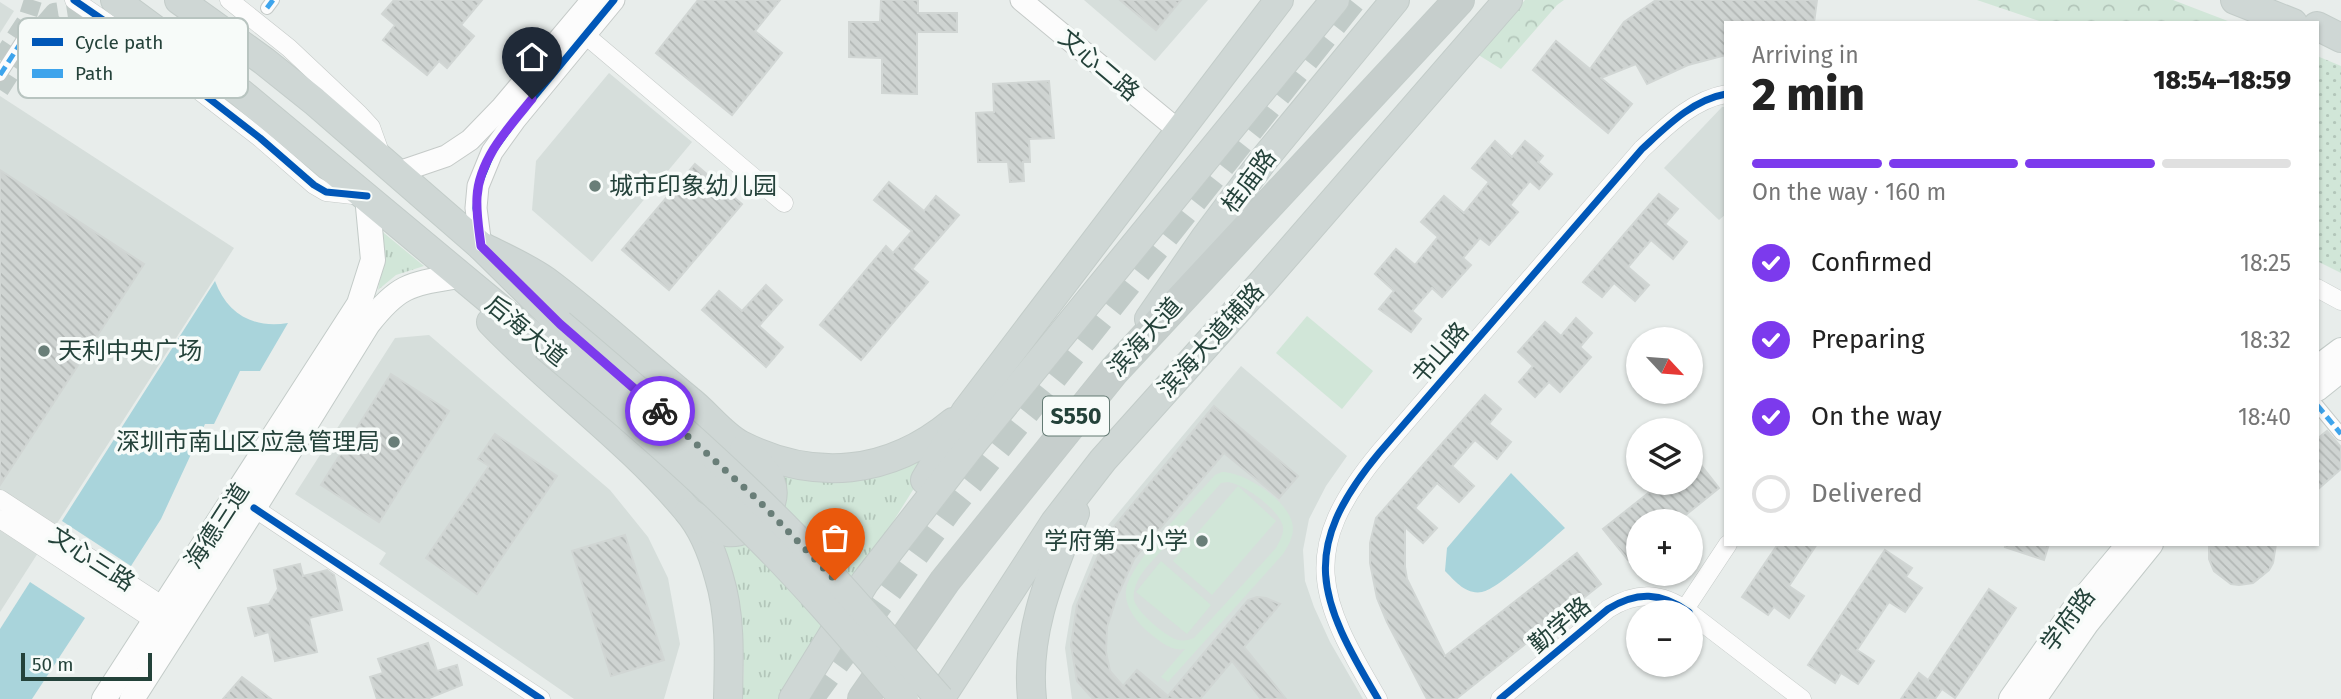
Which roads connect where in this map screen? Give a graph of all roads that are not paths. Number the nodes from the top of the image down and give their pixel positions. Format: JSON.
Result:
{"nodes":[{"id":1,"x":74,"y":0,"type":"edge"},
{"id":2,"x":115,"y":0,"type":"edge"},
{"id":3,"x":179,"y":0,"type":"edge"},
{"id":4,"x":229,"y":0,"type":"edge"},
{"id":5,"x":592,"y":0,"type":"edge"},
{"id":6,"x":614,"y":0,"type":"edge"},
{"id":7,"x":1021,"y":0,"type":"edge"},
{"id":8,"x":1279,"y":0,"type":"edge"},
{"id":9,"x":1395,"y":0,"type":"edge"},
{"id":10,"x":1459,"y":0,"type":"edge"},
{"id":11,"x":1508,"y":0,"type":"edge"},
{"id":12,"x":2235,"y":0,"type":"edge"},
{"id":13,"x":2266,"y":0,"type":"edge"},
{"id":14,"x":1332,"y":3,"type":"edge"},
{"id":15,"x":100,"y":18,"type":"edge"},
{"id":16,"x":139,"y":18,"type":"edge"},
{"id":17,"x":204,"y":18,"type":"edge"},
{"id":18,"x":2288,"y":21,"type":"edge"},
{"id":19,"x":2307,"y":21,"type":"edge"},
{"id":20,"x":2319,"y":27,"type":"edge"},
{"id":21,"x":579,"y":29,"type":"junction"},
{"id":22,"x":2319,"y":33,"type":"edge"},
{"id":23,"x":2341,"y":40,"type":"edge"},
{"id":24,"x":18,"y":47,"type":"edge"},
{"id":25,"x":248,"y":50,"type":"edge"},
{"id":26,"x":0,"y":75,"type":"edge"},
{"id":27,"x":1724,"y":95,"type":"edge"},
{"id":28,"x":208,"y":98,"type":"edge"},
{"id":29,"x":247,"y":98,"type":"edge"},
{"id":30,"x":1178,"y":130,"type":"junction"},
{"id":31,"x":390,"y":167,"type":"junction"},
{"id":32,"x":367,"y":196,"type":"junction"},
{"id":33,"x":784,"y":203,"type":"dead end"},
{"id":34,"x":481,"y":246,"type":"junction"},
{"id":35,"x":459,"y":276,"type":"junction"},
{"id":36,"x":2319,"y":289,"type":"edge"},
{"id":37,"x":2341,"y":300,"type":"edge"},
{"id":38,"x":552,"y":335,"type":"junction"},
{"id":39,"x":2341,"y":350,"type":"edge"},
{"id":40,"x":2319,"y":366,"type":"edge"},
{"id":41,"x":1114,"y":370,"type":"junction"},
{"id":42,"x":2341,"y":370,"type":"edge"},
{"id":43,"x":2319,"y":387,"type":"edge"},
{"id":44,"x":2319,"y":407,"type":"edge"},
{"id":45,"x":966,"y":411,"type":"junction"},
{"id":46,"x":2341,"y":433,"type":"edge"},
{"id":47,"x":738,"y":443,"type":"junction"},
{"id":48,"x":1104,"y":460,"type":"junction"},
{"id":49,"x":0,"y":499,"type":"edge"},
{"id":50,"x":254,"y":508,"type":"junction"},
{"id":51,"x":689,"y":512,"type":"junction"},
{"id":52,"x":0,"y":519,"type":"edge"},
{"id":53,"x":1727,"y":546,"type":"edge"},
{"id":54,"x":2127,"y":546,"type":"edge"},
{"id":55,"x":2149,"y":546,"type":"edge"},
{"id":56,"x":864,"y":582,"type":"junction"},
{"id":57,"x":1662,"y":600,"type":"edge"},
{"id":58,"x":1695,"y":600,"type":"edge"},
{"id":59,"x":169,"y":620,"type":"junction"},
{"id":60,"x":1703,"y":623,"type":"edge"},
{"id":61,"x":104,"y":699,"type":"edge"},
{"id":62,"x":132,"y":699,"type":"edge"},
{"id":63,"x":541,"y":699,"type":"edge"},
{"id":64,"x":728,"y":699,"type":"edge"},
{"id":65,"x":793,"y":699,"type":"edge"},
{"id":66,"x":863,"y":699,"type":"edge"},
{"id":67,"x":904,"y":699,"type":"edge"},
{"id":68,"x":940,"y":699,"type":"edge"},
{"id":69,"x":1032,"y":699,"type":"edge"},
{"id":70,"x":1378,"y":699,"type":"edge"},
{"id":71,"x":1500,"y":699,"type":"edge"},
{"id":72,"x":1802,"y":699,"type":"edge"},
{"id":73,"x":2011,"y":699,"type":"edge"},
{"id":74,"x":2034,"y":699,"type":"edge"}],
"edges":[{"from":1,"to":15,"type":"street"},
{"from":2,"to":16,"type":"main road","name":"后海大道"},
{"from":3,"to":17,"type":"main road","name":"后海大道"},
{"from":4,"to":31,"type":"street"},
{"from":5,"to":21,"type":"street"},
{"from":6,"to":21,"type":"street"},
{"from":7,"to":30,"type":"street","name":"文心二路"},
{"from":8,"to":30,"type":"main road"},
{"from":9,"to":41,"type":"main road","name":"桂庙路","number":"S550"},
{"from":10,"to":41,"type":"highway","name":"滨海大道","number":"S550"},
{"from":11,"to":48,"type":"main road","name":"滨海大道辅路","number":"S550"},
{"from":12,"to":18,"type":"main road"},
{"from":13,"to":19,"type":"main road"},
{"from":14,"to":56,"type":"main road"},
{"from":20,"to":23,"type":"main road"},
{"from":21,"to":31,"type":"street"},
{"from":21,"to":33,"type":"street"},
{"from":21,"to":34,"type":"street"},
{"from":22,"to":23,"type":"main road"},
{"from":24,"to":26,"type":"street"},
{"from":25,"to":31,"type":"main road","name":"后海大道"},
{"from":27,"to":70,"type":"street","name":"书山路"},
{"from":28,"to":32,"type":"street"},
{"from":29,"to":32,"type":"main road","name":"后海大道"},
{"from":30,"to":45,"type":"main road"},
{"from":31,"to":34,"type":"main road","name":"后海大道"},
{"from":32,"to":35,"type":"main road","name":"后海大道"},
{"from":32,"to":59,"type":"main road","name":"海德三道"},
{"from":34,"to":38,"type":"main road","name":"后海大道"},
{"from":34,"to":47,"type":"main road"},
{"from":35,"to":38,"type":"main road","name":"后海大道"},
{"from":35,"to":50,"type":"main road","name":"海德三道"},
{"from":35,"to":51,"type":"main road"},
{"from":36,"to":37,"type":"street"},
{"from":38,"to":67,"type":"main road","name":"后海大道","bridge":true},
{"from":38,"to":68,"type":"main road","name":"后海大道","bridge":true},
{"from":39,"to":40,"type":"main road"},
{"from":41,"to":66,"type":"highway","name":"滨海大道","number":"S550"},
{"from":42,"to":43,"type":"main road"},
{"from":44,"to":46,"type":"street"},
{"from":45,"to":47,"type":"main road"},
{"from":45,"to":56,"type":"main road"},
{"from":47,"to":51,"type":"main road"},
{"from":48,"to":68,"type":"main road","name":"滨海大道辅路","number":"S550"},
{"from":48,"to":69,"type":"main road"},
{"from":49,"to":59,"type":"street","name":"文心三路"},
{"from":50,"to":59,"type":"main road","name":"海德三道"},
{"from":50,"to":63,"type":"street"},
{"from":51,"to":64,"type":"main road"},
{"from":52,"to":59,"type":"street","name":"文心三路"},
{"from":53,"to":58,"type":"street"},
{"from":54,"to":73,"type":"main road","name":"学府路"},
{"from":55,"to":74,"type":"main road","name":"学府路"},
{"from":56,"to":65,"type":"main road"},
{"from":57,"to":71,"type":"street","name":"勤学路"},
{"from":59,"to":61,"type":"main road","name":"海德三道"},
{"from":59,"to":62,"type":"main road","name":"海德三道"},
{"from":60,"to":72,"type":"street","name":"勤学路"}]}
